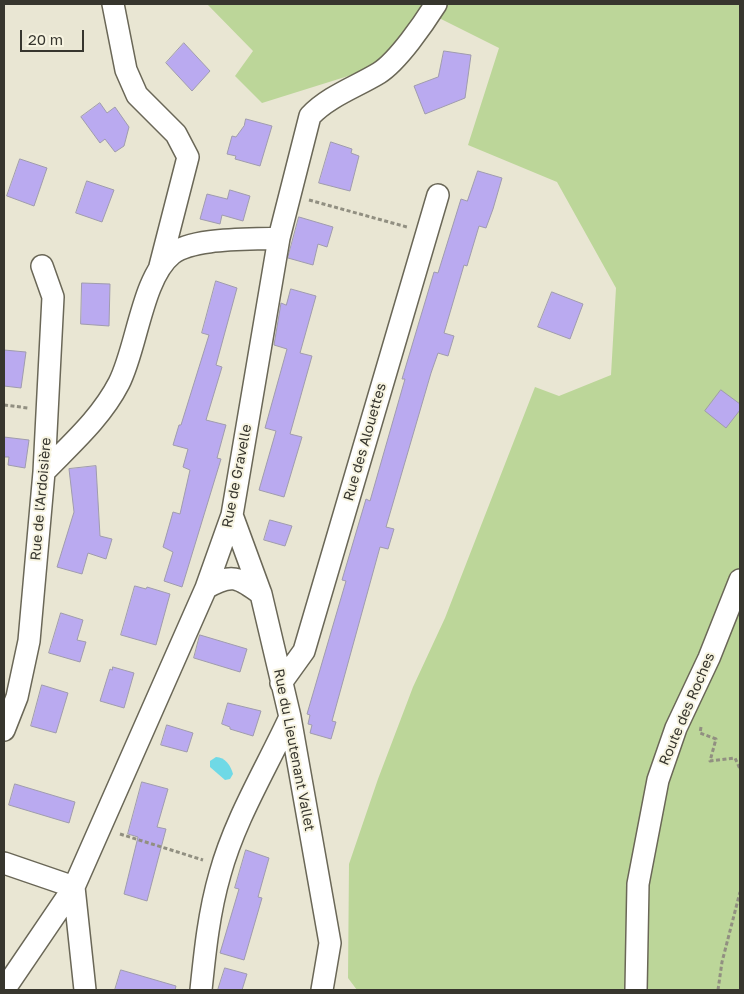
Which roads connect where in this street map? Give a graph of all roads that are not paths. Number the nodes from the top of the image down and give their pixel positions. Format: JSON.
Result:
{"nodes":[{"id":1,"x":113,"y":4,"type":"edge"},
{"id":2,"x":436,"y":4,"type":"edge"},
{"id":3,"x":438,"y":194,"type":"dead end"},
{"id":4,"x":279,"y":238,"type":"junction"},
{"id":5,"x":42,"y":266,"type":"dead end"},
{"id":6,"x":159,"y":269,"type":"junction"},
{"id":7,"x":44,"y":472,"type":"junction"},
{"id":8,"x":232,"y":515,"type":"junction"},
{"id":9,"x":740,"y":580,"type":"edge"},
{"id":10,"x":206,"y":588,"type":"junction"},
{"id":11,"x":261,"y":594,"type":"junction"},
{"id":12,"x":282,"y":683,"type":"junction"},
{"id":13,"x":290,"y":717,"type":"junction"},
{"id":14,"x":4,"y":730,"type":"edge"},
{"id":15,"x":4,"y":863,"type":"edge"},
{"id":16,"x":74,"y":887,"type":"junction"},
{"id":17,"x":4,"y":990,"type":"edge"},
{"id":18,"x":85,"y":990,"type":"edge"},
{"id":19,"x":201,"y":990,"type":"edge"},
{"id":20,"x":322,"y":990,"type":"edge"},
{"id":21,"x":636,"y":990,"type":"edge"}],
"edges":[{"from":1,"to":6,"type":"street"},
{"from":2,"to":4,"type":"street","name":"Rue de Gravelle"},
{"from":3,"to":12,"type":"street","name":"Rue des Alouettes"},
{"from":4,"to":6,"type":"street"},
{"from":4,"to":8,"type":"street","name":"Rue de Gravelle"},
{"from":5,"to":7,"type":"street","name":"Rue de l'Ardoisière"},
{"from":6,"to":7,"type":"street"},
{"from":7,"to":14,"type":"street","name":"Rue de l'Ardoisière"},
{"from":8,"to":10,"type":"street","name":"Rue de Gravelle"},
{"from":8,"to":11,"type":"street","name":"Rue du Lieutenant Vallet"},
{"from":9,"to":21,"type":"street","name":"Route des Roches"},
{"from":10,"to":11,"type":"street"},
{"from":10,"to":16,"type":"street","name":"Rue de Gravelle"},
{"from":11,"to":12,"type":"street","name":"Rue du Lieutenant Vallet"},
{"from":12,"to":13,"type":"street","name":"Rue du Lieutenant Vallet"},
{"from":13,"to":19,"type":"street"},
{"from":13,"to":20,"type":"street","name":"Rue du Lieutenant Vallet"},
{"from":15,"to":16,"type":"street"},
{"from":16,"to":17,"type":"street","name":"Rue de Gravelle"},
{"from":16,"to":18,"type":"street"}]}
